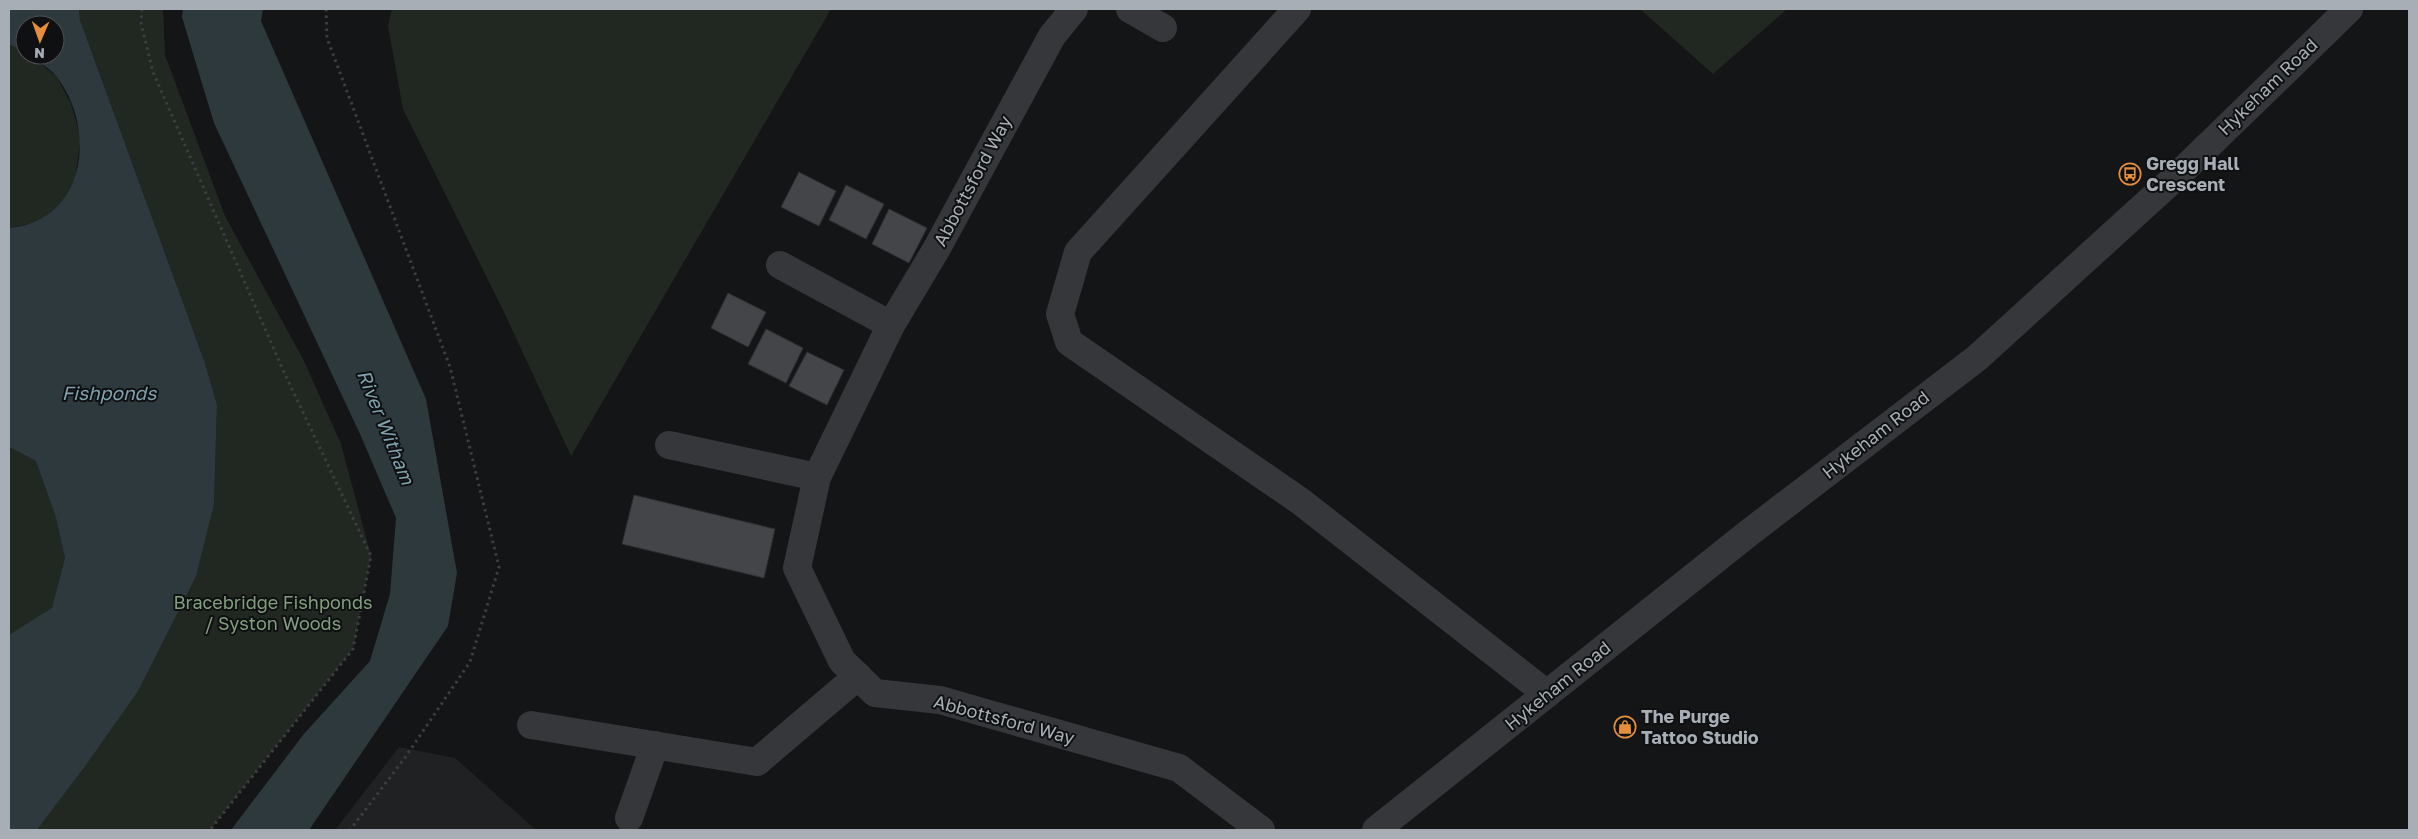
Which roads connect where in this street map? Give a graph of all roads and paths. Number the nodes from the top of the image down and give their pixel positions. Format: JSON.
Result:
{"nodes":[{"id":1,"x":142,"y":9,"type":"edge"},
{"id":2,"x":326,"y":9,"type":"edge"},
{"id":3,"x":1074,"y":9,"type":"edge"},
{"id":4,"x":1130,"y":9,"type":"edge"},
{"id":5,"x":1297,"y":9,"type":"edge"},
{"id":6,"x":2349,"y":9,"type":"edge"},
{"id":7,"x":1163,"y":28,"type":"dead end"},
{"id":8,"x":780,"y":265,"type":"dead end"},
{"id":9,"x":892,"y":325,"type":"junction"},
{"id":10,"x":669,"y":444,"type":"dead end"},
{"id":11,"x":817,"y":477,"type":"junction"},
{"id":12,"x":858,"y":676,"type":"junction"},
{"id":13,"x":1547,"y":694,"type":"junction"},
{"id":14,"x":531,"y":725,"type":"dead end"},
{"id":15,"x":655,"y":745,"type":"junction"},
{"id":16,"x":629,"y":818,"type":"dead end"},
{"id":17,"x":210,"y":830,"type":"edge"},
{"id":18,"x":350,"y":830,"type":"edge"},
{"id":19,"x":1261,"y":830,"type":"edge"},
{"id":20,"x":1376,"y":830,"type":"edge"}],
"edges":[{"from":1,"to":17,"type":"path"},
{"from":2,"to":18,"type":"path"},
{"from":3,"to":9,"type":"street","name":"Abbottsford Way"},
{"from":4,"to":7,"type":"street"},
{"from":5,"to":13,"type":"street"},
{"from":6,"to":13,"type":"street","name":"Hykeham Road"},
{"from":8,"to":9,"type":"street"},
{"from":9,"to":11,"type":"street","name":"Abbottsford Way"},
{"from":10,"to":11,"type":"street"},
{"from":11,"to":12,"type":"street","name":"Abbottsford Way"},
{"from":12,"to":15,"type":"street"},
{"from":12,"to":19,"type":"street","name":"Abbottsford Way"},
{"from":13,"to":20,"type":"street","name":"Hykeham Road"},
{"from":14,"to":15,"type":"street"},
{"from":15,"to":16,"type":"street"}]}
